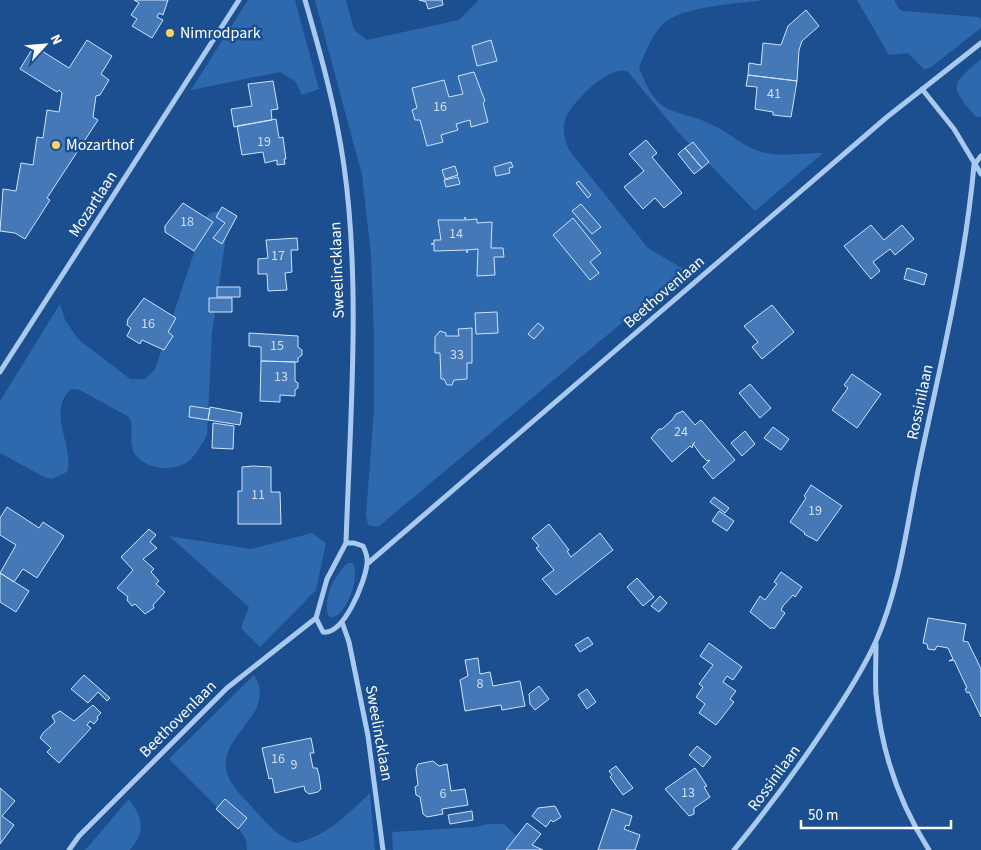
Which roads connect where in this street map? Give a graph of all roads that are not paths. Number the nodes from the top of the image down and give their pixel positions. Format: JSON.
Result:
{"nodes":[{"id":1,"x":239,"y":0,"type":"edge"},
{"id":2,"x":305,"y":0,"type":"edge"},
{"id":3,"x":981,"y":44,"type":"edge"},
{"id":4,"x":922,"y":89,"type":"junction"},
{"id":5,"x":981,"y":156,"type":"edge"},
{"id":6,"x":974,"y":165,"type":"junction"},
{"id":7,"x":981,"y":174,"type":"edge"},
{"id":8,"x":0,"y":372,"type":"edge"},
{"id":9,"x":346,"y":543,"type":"junction"},
{"id":10,"x":367,"y":564,"type":"junction"},
{"id":11,"x":316,"y":618,"type":"junction"},
{"id":12,"x":342,"y":622,"type":"junction"},
{"id":13,"x":876,"y":641,"type":"junction"},
{"id":14,"x":70,"y":850,"type":"edge"},
{"id":15,"x":383,"y":850,"type":"edge"},
{"id":16,"x":734,"y":850,"type":"edge"},
{"id":17,"x":929,"y":850,"type":"edge"}],
"edges":[{"from":1,"to":8,"type":"street","name":"Mozartlaan"},
{"from":2,"to":9,"type":"street","name":"Sweelincklaan"},
{"from":3,"to":4,"type":"street","name":"Beethovenlaan"},
{"from":4,"to":6,"type":"street"},
{"from":4,"to":10,"type":"street","name":"Beethovenlaan"},
{"from":5,"to":6,"type":"street"},
{"from":6,"to":7,"type":"street"},
{"from":6,"to":13,"type":"street","name":"Rossinilaan"},
{"from":9,"to":10,"type":"street"},
{"from":9,"to":11,"type":"street","name":"Sweelincklaan"},
{"from":10,"to":12,"type":"street"},
{"from":11,"to":12,"type":"street"},
{"from":11,"to":14,"type":"street","name":"Beethovenlaan"},
{"from":12,"to":15,"type":"street","name":"Sweelincklaan"},
{"from":13,"to":16,"type":"street","name":"Rossinilaan"},
{"from":13,"to":17,"type":"street","name":"Rossinilaan"}]}
